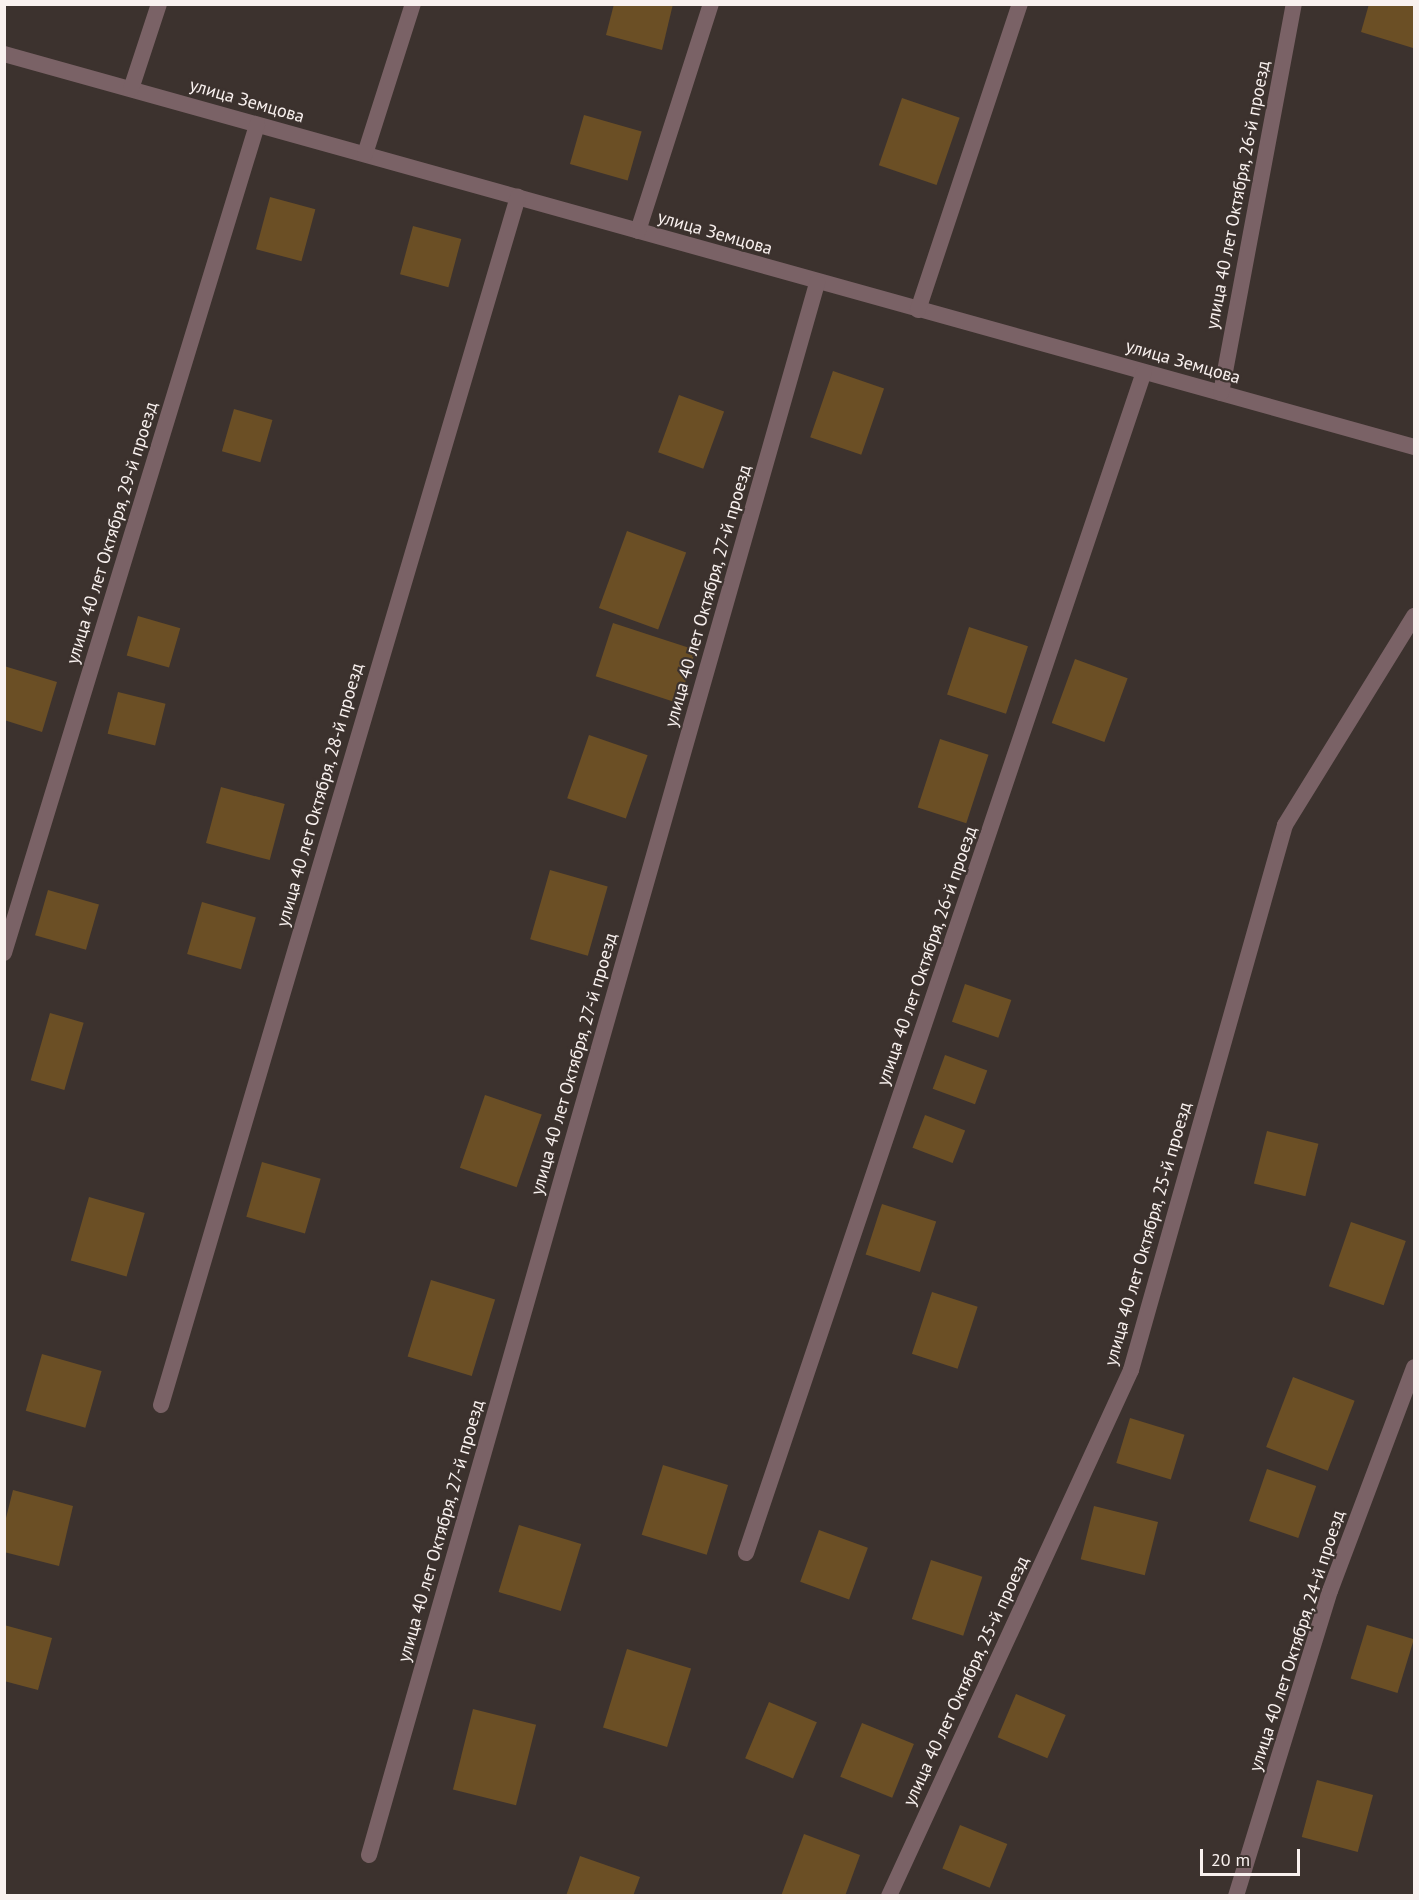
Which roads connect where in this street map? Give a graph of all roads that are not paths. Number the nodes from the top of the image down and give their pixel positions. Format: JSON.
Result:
{"nodes":[{"id":1,"x":159,"y":4,"type":"edge"},
{"id":2,"x":413,"y":4,"type":"edge"},
{"id":3,"x":711,"y":4,"type":"edge"},
{"id":4,"x":1020,"y":4,"type":"edge"},
{"id":5,"x":1294,"y":4,"type":"edge"},
{"id":6,"x":4,"y":54,"type":"edge"},
{"id":7,"x":131,"y":89,"type":"junction"},
{"id":8,"x":257,"y":125,"type":"junction"},
{"id":9,"x":365,"y":154,"type":"junction"},
{"id":10,"x":518,"y":197,"type":"junction"},
{"id":11,"x":638,"y":231,"type":"junction"},
{"id":12,"x":817,"y":283,"type":"junction"},
{"id":13,"x":918,"y":310,"type":"junction"},
{"id":14,"x":1144,"y":372,"type":"junction"},
{"id":15,"x":1221,"y":393,"type":"junction"},
{"id":16,"x":1414,"y":447,"type":"edge"},
{"id":17,"x":1414,"y":616,"type":"edge"},
{"id":18,"x":4,"y":953,"type":"edge"},
{"id":19,"x":1414,"y":1367,"type":"edge"},
{"id":20,"x":160,"y":1405,"type":"dead end"},
{"id":21,"x":746,"y":1553,"type":"dead end"},
{"id":22,"x":369,"y":1855,"type":"dead end"},
{"id":23,"x":889,"y":1896,"type":"edge"},
{"id":24,"x":1236,"y":1896,"type":"edge"}],
"edges":[{"from":1,"to":7,"type":"street"},
{"from":2,"to":9,"type":"street"},
{"from":3,"to":11,"type":"street"},
{"from":4,"to":13,"type":"street"},
{"from":5,"to":15,"type":"street","name":"улица 40 лет Октября, 26-й проезд"},
{"from":6,"to":7,"type":"street","name":"улица Земцова"},
{"from":7,"to":8,"type":"street","name":"улица Земцова"},
{"from":8,"to":9,"type":"street","name":"улица Земцова"},
{"from":8,"to":18,"type":"street","name":"улица 40 лет Октября, 29-й проезд"},
{"from":9,"to":10,"type":"street","name":"улица Земцова"},
{"from":10,"to":11,"type":"street","name":"улица Земцова"},
{"from":10,"to":20,"type":"street","name":"улица 40 лет Октября, 28-й проезд"},
{"from":11,"to":12,"type":"street","name":"улица Земцова"},
{"from":12,"to":13,"type":"street","name":"улица Земцова"},
{"from":12,"to":22,"type":"street","name":"улица 40 лет Октября, 27-й проезд"},
{"from":13,"to":14,"type":"street","name":"улица Земцова"},
{"from":14,"to":15,"type":"street","name":"улица Земцова"},
{"from":14,"to":21,"type":"street","name":"улица 40 лет Октября, 26-й проезд"},
{"from":15,"to":16,"type":"street","name":"улица Земцова"},
{"from":17,"to":23,"type":"street","name":"улица 40 лет Октября, 25-й проезд"},
{"from":19,"to":24,"type":"street","name":"улица 40 лет Октября, 24-й проезд"}]}
